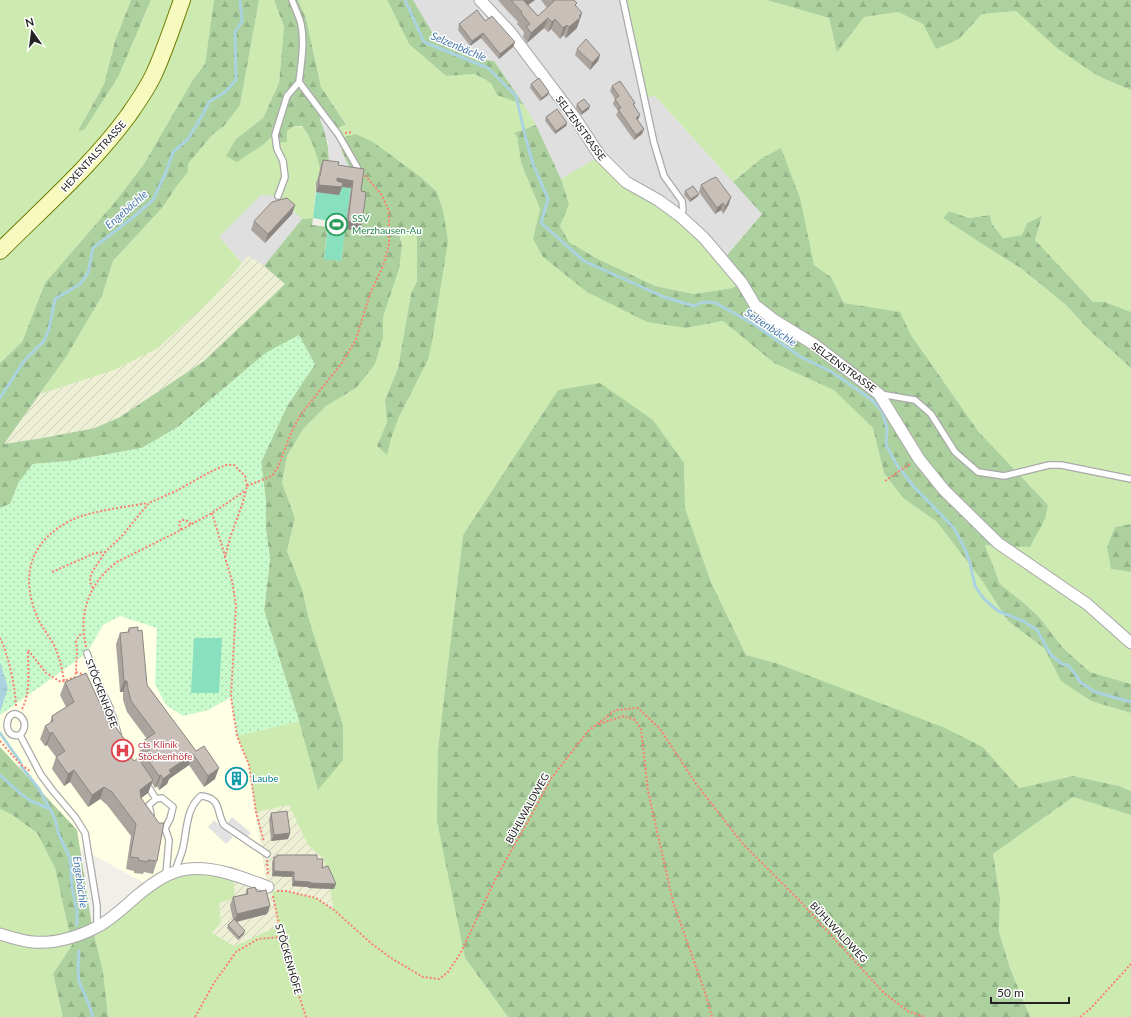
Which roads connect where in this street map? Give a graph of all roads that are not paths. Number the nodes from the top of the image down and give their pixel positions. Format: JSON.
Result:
{"nodes":[{"id":1,"x":182,"y":0,"type":"edge"},
{"id":2,"x":292,"y":0,"type":"edge"},
{"id":3,"x":480,"y":0,"type":"edge"},
{"id":4,"x":623,"y":0,"type":"edge"},
{"id":5,"x":299,"y":82,"type":"junction"},
{"id":6,"x":357,"y":167,"type":"edge"},
{"id":7,"x":278,"y":196,"type":"dead end"},
{"id":8,"x":680,"y":216,"type":"junction"},
{"id":9,"x":0,"y":251,"type":"edge"},
{"id":10,"x":879,"y":394,"type":"junction"},
{"id":11,"x":1131,"y":480,"type":"edge"},
{"id":12,"x":1131,"y":643,"type":"edge"},
{"id":13,"x":87,"y":653,"type":"road end"},
{"id":14,"x":20,"y":735,"type":"junction"},
{"id":15,"x":120,"y":740,"type":"edge"},
{"id":16,"x":142,"y":777,"type":"edge"},
{"id":17,"x":156,"y":799,"type":"junction"},
{"id":18,"x":153,"y":819,"type":"edge"},
{"id":19,"x":159,"y":824,"type":"edge"},
{"id":20,"x":165,"y":828,"type":"junction"},
{"id":21,"x":267,"y":854,"type":"road end"},
{"id":22,"x":170,"y":874,"type":"junction"},
{"id":23,"x":269,"y":887,"type":"road end"},
{"id":24,"x":97,"y":927,"type":"junction"},
{"id":25,"x":0,"y":934,"type":"edge"}],
"edges":[{"from":1,"to":9,"type":"main road","name":"HEXENTALSTRASSE"},
{"from":2,"to":5,"type":"lane"},
{"from":3,"to":8,"type":"street","name":"SELZENSTRASSE"},
{"from":4,"to":8,"type":"lane"},
{"from":5,"to":6,"type":"lane"},
{"from":5,"to":7,"type":"lane"},
{"from":8,"to":10,"type":"street","name":"SELZENSTRASSE"},
{"from":10,"to":11,"type":"lane"},
{"from":10,"to":12,"type":"street","name":"SELZENSTRASSE"},
{"from":13,"to":15,"type":"lane","name":"STÖCKENHÖFE"},
{"from":14,"to":14,"type":"lane"},
{"from":14,"to":24,"type":"lane"},
{"from":16,"to":17,"type":"lane"},
{"from":17,"to":18,"type":"lane"},
{"from":17,"to":20,"type":"lane"},
{"from":19,"to":20,"type":"lane"},
{"from":20,"to":22,"type":"lane"},
{"from":21,"to":22,"type":"lane"},
{"from":22,"to":23,"type":"street"},
{"from":22,"to":24,"type":"street"},
{"from":24,"to":25,"type":"street"}]}
